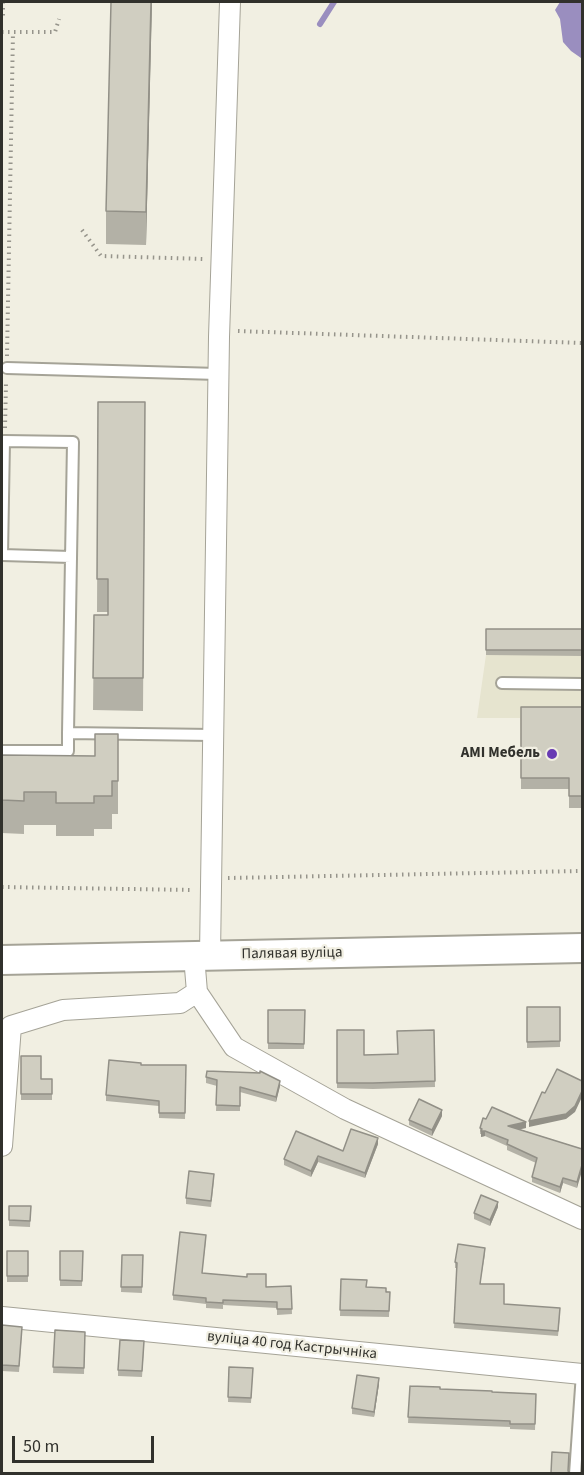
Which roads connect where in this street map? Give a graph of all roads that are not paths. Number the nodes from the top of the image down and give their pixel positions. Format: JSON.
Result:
{"nodes":[{"id":1,"x":230,"y":2,"type":"edge"},
{"id":2,"x":7,"y":368,"type":"road end"},
{"id":3,"x":218,"y":374,"type":"junction"},
{"id":4,"x":2,"y":555,"type":"edge"},
{"id":5,"x":71,"y":557,"type":"junction"},
{"id":6,"x":502,"y":683,"type":"dead end"},
{"id":7,"x":582,"y":684,"type":"edge"},
{"id":8,"x":68,"y":733,"type":"junction"},
{"id":9,"x":212,"y":735,"type":"junction"},
{"id":10,"x":2,"y":751,"type":"edge"},
{"id":11,"x":582,"y":948,"type":"edge"},
{"id":12,"x":202,"y":955,"type":"junction"},
{"id":13,"x":2,"y":960,"type":"edge"},
{"id":14,"x":197,"y":992,"type":"junction"},
{"id":15,"x":2,"y":1146,"type":"edge"},
{"id":16,"x":582,"y":1220,"type":"edge"},
{"id":17,"x":2,"y":1317,"type":"edge"},
{"id":18,"x":582,"y":1374,"type":"edge"},
{"id":19,"x":575,"y":1473,"type":"edge"}],
"edges":[{"from":1,"to":3,"type":"street"},
{"from":2,"to":3,"type":"lane"},
{"from":3,"to":9,"type":"street"},
{"from":4,"to":5,"type":"lane"},
{"from":4,"to":5,"type":"lane"},
{"from":5,"to":8,"type":"lane"},
{"from":6,"to":7,"type":"lane"},
{"from":8,"to":9,"type":"lane"},
{"from":8,"to":10,"type":"lane"},
{"from":9,"to":12,"type":"street"},
{"from":11,"to":12,"type":"street","name":"Палявая вуліца"},
{"from":12,"to":13,"type":"street","name":"Палявая вуліца"},
{"from":12,"to":14,"type":"street"},
{"from":14,"to":15,"type":"street"},
{"from":14,"to":16,"type":"street"},
{"from":17,"to":18,"type":"street","name":"вуліца 40 год Кастрычніка"},
{"from":18,"to":19,"type":"lane"}]}
